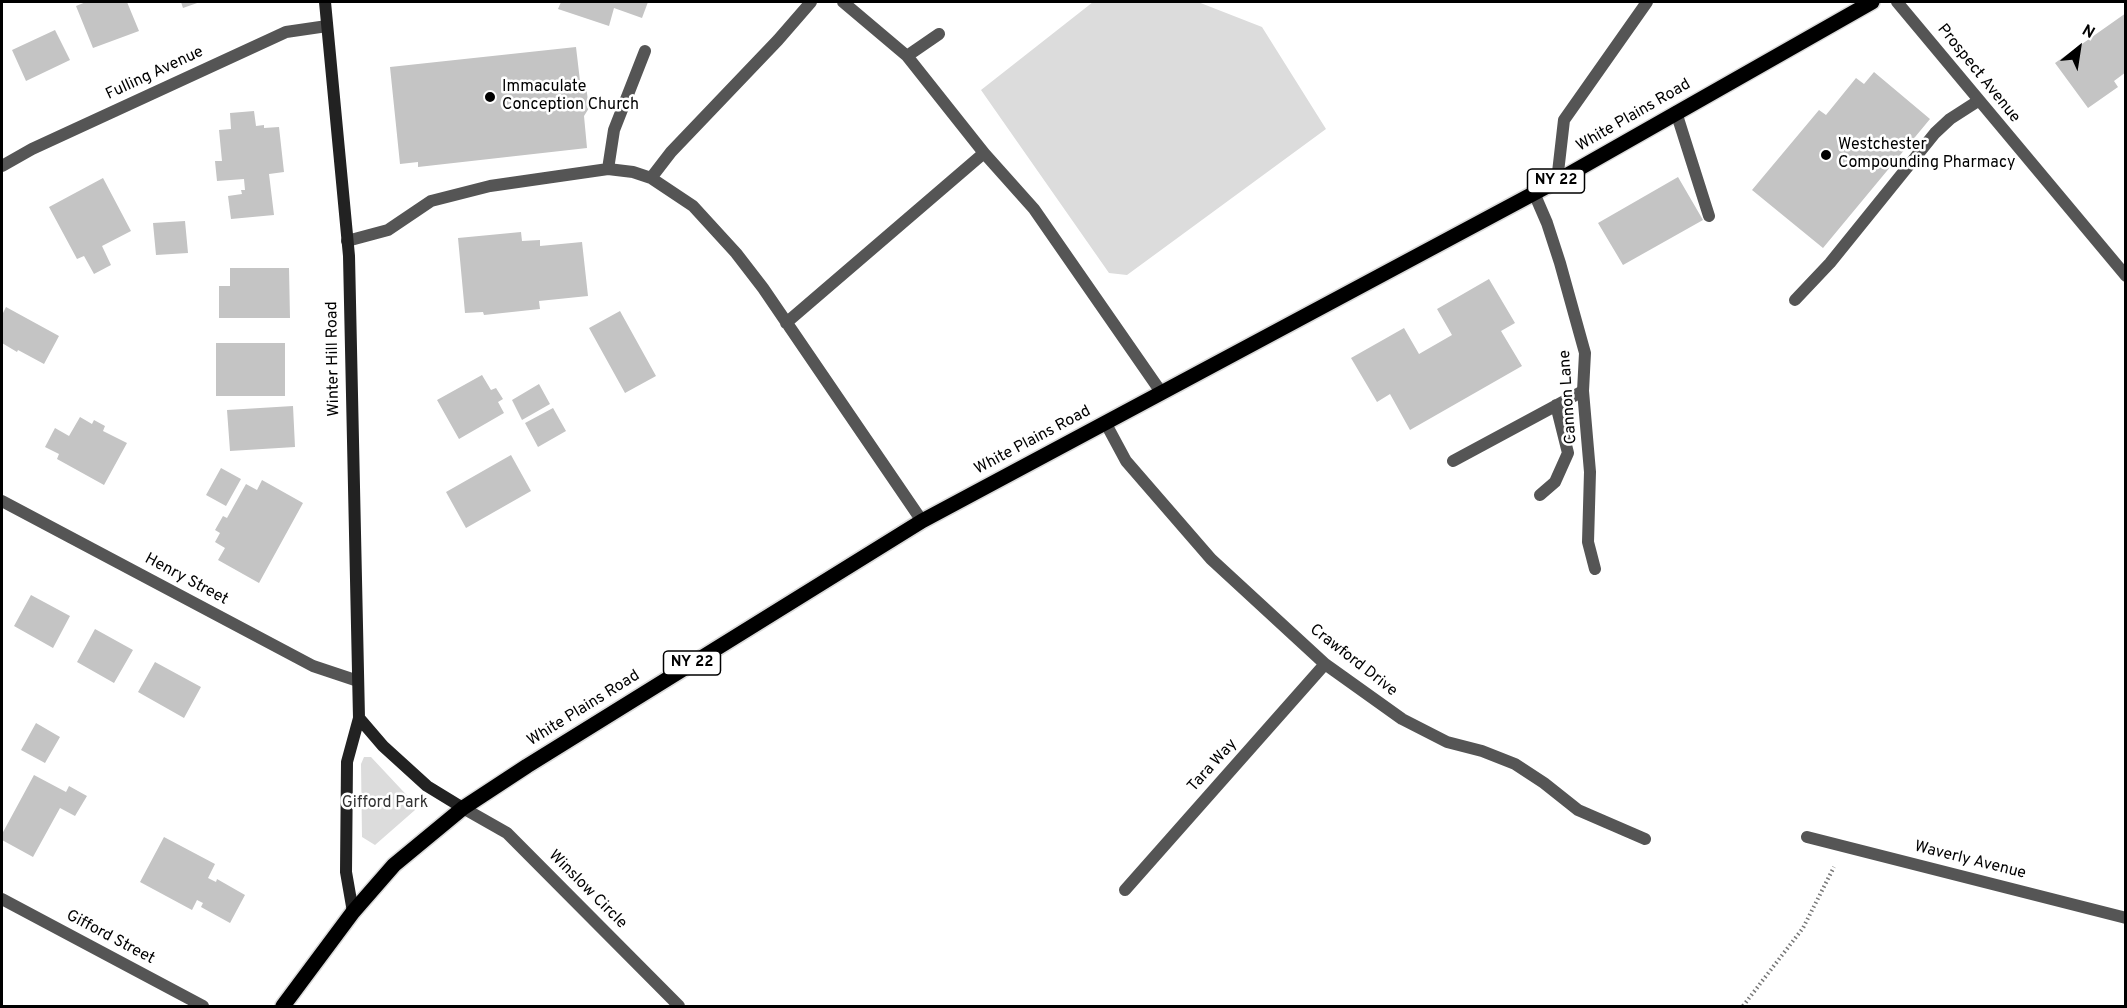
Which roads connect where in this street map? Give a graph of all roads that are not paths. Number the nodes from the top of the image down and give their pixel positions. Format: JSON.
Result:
{"nodes":[{"id":1,"x":325,"y":2,"type":"edge"},
{"id":2,"x":811,"y":2,"type":"edge"},
{"id":3,"x":843,"y":2,"type":"edge"},
{"id":4,"x":1647,"y":2,"type":"edge"},
{"id":5,"x":1872,"y":2,"type":"edge"},
{"id":6,"x":1897,"y":2,"type":"edge"},
{"id":7,"x":327,"y":26,"type":"junction"},
{"id":8,"x":939,"y":34,"type":"dead end"},
{"id":9,"x":645,"y":51,"type":"dead end"},
{"id":10,"x":907,"y":56,"type":"junction"},
{"id":11,"x":1978,"y":100,"type":"junction"},
{"id":12,"x":1676,"y":112,"type":"junction"},
{"id":13,"x":984,"y":153,"type":"junction"},
{"id":14,"x":2,"y":166,"type":"edge"},
{"id":15,"x":608,"y":169,"type":"junction"},
{"id":16,"x":651,"y":178,"type":"junction"},
{"id":17,"x":1557,"y":181,"type":"junction"},
{"id":18,"x":1534,"y":193,"type":"junction"},
{"id":19,"x":1709,"y":216,"type":"dead end"},
{"id":20,"x":347,"y":242,"type":"junction"},
{"id":21,"x":2126,"y":276,"type":"edge"},
{"id":22,"x":1795,"y":300,"type":"dead end"},
{"id":23,"x":786,"y":323,"type":"junction"},
{"id":24,"x":1582,"y":391,"type":"junction"},
{"id":25,"x":1161,"y":392,"type":"junction"},
{"id":26,"x":1556,"y":405,"type":"junction"},
{"id":27,"x":1105,"y":422,"type":"junction"},
{"id":28,"x":1453,"y":461,"type":"dead end"},
{"id":29,"x":1540,"y":495,"type":"dead end"},
{"id":30,"x":2,"y":501,"type":"edge"},
{"id":31,"x":922,"y":521,"type":"junction"},
{"id":32,"x":1595,"y":569,"type":"dead end"},
{"id":33,"x":1325,"y":664,"type":"junction"},
{"id":34,"x":358,"y":681,"type":"junction"},
{"id":35,"x":359,"y":718,"type":"junction"},
{"id":36,"x":463,"y":808,"type":"junction"},
{"id":37,"x":1807,"y":837,"type":"dead end"},
{"id":38,"x":1646,"y":839,"type":"dead end"},
{"id":39,"x":1125,"y":890,"type":"dead end"},
{"id":40,"x":2,"y":899,"type":"edge"},
{"id":41,"x":353,"y":912,"type":"junction"},
{"id":42,"x":2126,"y":918,"type":"edge"},
{"id":43,"x":203,"y":1006,"type":"edge"},
{"id":44,"x":283,"y":1006,"type":"edge"},
{"id":45,"x":679,"y":1006,"type":"edge"}],
"edges":[{"from":1,"to":7,"type":"main road","name":"Winter Hill Road"},
{"from":2,"to":16,"type":"street"},
{"from":3,"to":10,"type":"street"},
{"from":4,"to":17,"type":"street"},
{"from":5,"to":12,"type":"main road","name":"White Plains Road","number":"NY 22"},
{"from":6,"to":11,"type":"street","name":"Prospect Avenue"},
{"from":7,"to":14,"type":"street","name":"Fulling Avenue"},
{"from":7,"to":20,"type":"main road","name":"Winter Hill Road"},
{"from":8,"to":10,"type":"street"},
{"from":9,"to":15,"type":"street"},
{"from":10,"to":13,"type":"street"},
{"from":11,"to":21,"type":"street","name":"Prospect Avenue"},
{"from":11,"to":22,"type":"street"},
{"from":12,"to":17,"type":"main road","name":"White Plains Road","number":"NY 22"},
{"from":12,"to":19,"type":"street"},
{"from":13,"to":23,"type":"street"},
{"from":13,"to":25,"type":"street"},
{"from":15,"to":16,"type":"street"},
{"from":15,"to":20,"type":"street"},
{"from":16,"to":23,"type":"street"},
{"from":17,"to":18,"type":"main road","name":"White Plains Road","number":"NY 22"},
{"from":18,"to":24,"type":"street","name":"Cannon Lane"},
{"from":18,"to":25,"type":"main road","name":"White Plains Road","number":"NY 22"},
{"from":20,"to":34,"type":"main road","name":"Winter Hill Road"},
{"from":23,"to":31,"type":"street"},
{"from":24,"to":26,"type":"street"},
{"from":24,"to":32,"type":"street","name":"Cannon Lane"},
{"from":25,"to":27,"type":"main road","name":"White Plains Road","number":"NY 22"},
{"from":26,"to":28,"type":"street"},
{"from":26,"to":29,"type":"street"},
{"from":27,"to":31,"type":"main road","name":"White Plains Road","number":"NY 22"},
{"from":27,"to":33,"type":"street","name":"Crawford Drive"},
{"from":30,"to":34,"type":"street","name":"Henry Street"},
{"from":31,"to":36,"type":"main road","name":"White Plains Road","number":"NY 22"},
{"from":33,"to":38,"type":"street","name":"Crawford Drive"},
{"from":33,"to":39,"type":"street","name":"Tara Way"},
{"from":34,"to":35,"type":"main road","name":"Winter Hill Road"},
{"from":35,"to":36,"type":"main road"},
{"from":35,"to":41,"type":"main road","name":"Winter Hill Road"},
{"from":36,"to":41,"type":"main road","name":"White Plains Road","number":"NY 22"},
{"from":36,"to":45,"type":"street","name":"Winslow Circle"},
{"from":37,"to":42,"type":"street","name":"Waverly Avenue"},
{"from":40,"to":43,"type":"street","name":"Gifford Street"},
{"from":41,"to":44,"type":"main road","name":"White Plains Road","number":"NY 22"}]}
